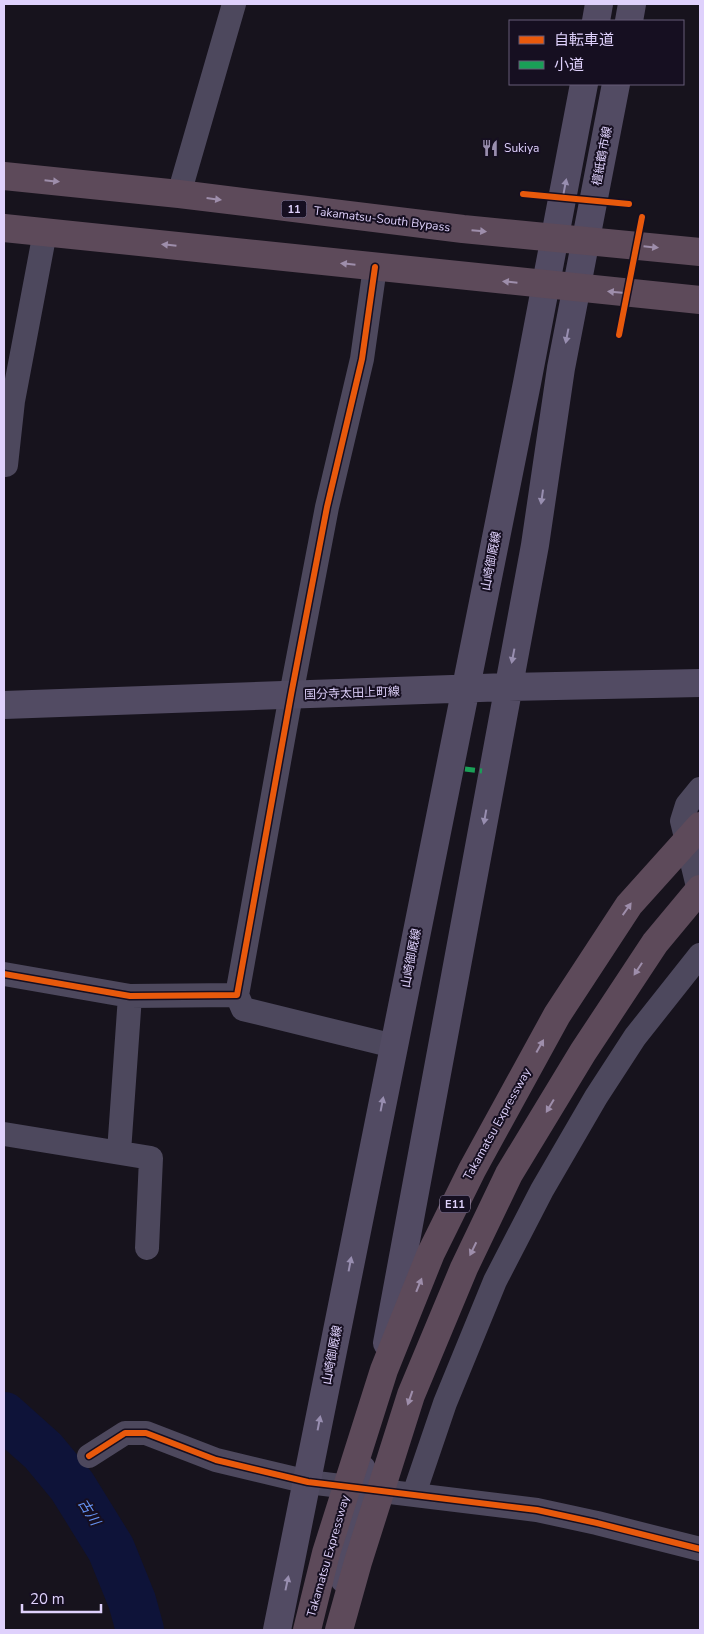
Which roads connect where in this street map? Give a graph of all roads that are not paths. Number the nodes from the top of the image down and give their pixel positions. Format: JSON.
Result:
{"nodes":[{"id":1,"x":234,"y":4,"type":"edge"},
{"id":2,"x":599,"y":4,"type":"edge"},
{"id":3,"x":632,"y":4,"type":"edge"},
{"id":4,"x":596,"y":20,"type":"edge"},
{"id":5,"x":629,"y":20,"type":"edge"},
{"id":6,"x":584,"y":85,"type":"edge"},
{"id":7,"x":616,"y":85,"type":"edge"},
{"id":8,"x":4,"y":176,"type":"edge"},
{"id":9,"x":179,"y":194,"type":"junction"},
{"id":10,"x":4,"y":228,"type":"edge"},
{"id":11,"x":45,"y":232,"type":"junction"},
{"id":12,"x":555,"y":237,"type":"junction"},
{"id":13,"x":585,"y":240,"type":"junction"},
{"id":14,"x":700,"y":252,"type":"edge"},
{"id":15,"x":376,"y":267,"type":"junction"},
{"id":16,"x":546,"y":285,"type":"junction"},
{"id":17,"x":576,"y":288,"type":"junction"},
{"id":18,"x":700,"y":300,"type":"edge"},
{"id":19,"x":6,"y":465,"type":"dead end"},
{"id":20,"x":700,"y":683,"type":"edge"},
{"id":21,"x":508,"y":687,"type":"junction"},
{"id":22,"x":465,"y":690,"type":"junction"},
{"id":23,"x":291,"y":695,"type":"junction"},
{"id":24,"x":4,"y":705,"type":"edge"},
{"id":25,"x":700,"y":790,"type":"edge"},
{"id":26,"x":700,"y":826,"type":"edge"},
{"id":27,"x":700,"y":889,"type":"edge"},
{"id":28,"x":700,"y":895,"type":"edge"},
{"id":29,"x":700,"y":955,"type":"edge"},
{"id":30,"x":4,"y":974,"type":"edge"},
{"id":31,"x":237,"y":995,"type":"junction"},
{"id":32,"x":130,"y":996,"type":"junction"},
{"id":33,"x":394,"y":1046,"type":"junction"},
{"id":34,"x":4,"y":1134,"type":"edge"},
{"id":35,"x":119,"y":1152,"type":"junction"},
{"id":36,"x":147,"y":1248,"type":"dead end"},
{"id":37,"x":89,"y":1456,"type":"dead end"},
{"id":38,"x":308,"y":1482,"type":"junction"},
{"id":39,"x":358,"y":1488,"type":"junction"},
{"id":40,"x":414,"y":1494,"type":"junction"},
{"id":41,"x":700,"y":1549,"type":"edge"},
{"id":42,"x":277,"y":1630,"type":"edge"},
{"id":43,"x":307,"y":1630,"type":"edge"},
{"id":44,"x":338,"y":1630,"type":"edge"}],
"edges":[{"from":1,"to":9,"type":"street"},
{"from":2,"to":4,"type":"main road"},
{"from":3,"to":5,"type":"main road"},
{"from":12,"to":6,"type":"main road","one_way":true},
{"from":7,"to":13,"type":"main road","name":"檀紙鶴市線"},
{"from":8,"to":9,"type":"highway","name":"Takamatsu-South Bypass","number":"11","one_way":true},
{"from":9,"to":12,"type":"highway","name":"Takamatsu-South Bypass","number":"11","one_way":true},
{"from":10,"to":11,"type":"highway"},
{"from":15,"to":11,"type":"highway","one_way":true},
{"from":11,"to":19,"type":"street"},
{"from":12,"to":13,"type":"highway","name":"Takamatsu-South Bypass","number":"11"},
{"from":12,"to":16,"type":"main road"},
{"from":13,"to":14,"type":"highway","name":"Takamatsu-South Bypass","number":"11","one_way":true},
{"from":13,"to":17,"type":"main road","name":"檀紙鶴市線"},
{"from":16,"to":15,"type":"highway","one_way":true},
{"from":15,"to":23,"type":"street"},
{"from":16,"to":17,"type":"highway"},
{"from":16,"to":22,"type":"main road","name":"山崎御厩線"},
{"from":18,"to":17,"type":"highway","one_way":true},
{"from":17,"to":21,"type":"main road","one_way":true},
{"from":20,"to":21,"type":"main road","name":"国分寺太田上町線"},
{"from":21,"to":22,"type":"main road","name":"国分寺太田上町線"},
{"from":21,"to":39,"type":"main road","one_way":true},
{"from":22,"to":23,"type":"main road","name":"国分寺太田上町線"},
{"from":22,"to":33,"type":"main road","name":"山崎御厩線"},
{"from":23,"to":24,"type":"main road","name":"国分寺太田上町線"},
{"from":23,"to":31,"type":"street"},
{"from":25,"to":28,"type":"street"},
{"from":43,"to":26,"type":"highway","name":"Takamatsu Expressway","number":"E11","one_way":true,"bridge":true},
{"from":27,"to":44,"type":"highway","number":"E11","one_way":true,"bridge":true},
{"from":29,"to":40,"type":"street"},
{"from":30,"to":32,"type":"street"},
{"from":31,"to":32,"type":"street"},
{"from":31,"to":33,"type":"street"},
{"from":32,"to":35,"type":"street"},
{"from":38,"to":33,"type":"main road","name":"山崎御厩線","one_way":true},
{"from":34,"to":35,"type":"street"},
{"from":35,"to":36,"type":"street"},
{"from":37,"to":38,"type":"street"},
{"from":38,"to":39,"type":"street"},
{"from":42,"to":38,"type":"main road","name":"山崎御厩線","one_way":true},
{"from":39,"to":40,"type":"street"},
{"from":39,"to":44,"type":"main road"},
{"from":40,"to":41,"type":"street"}]}
